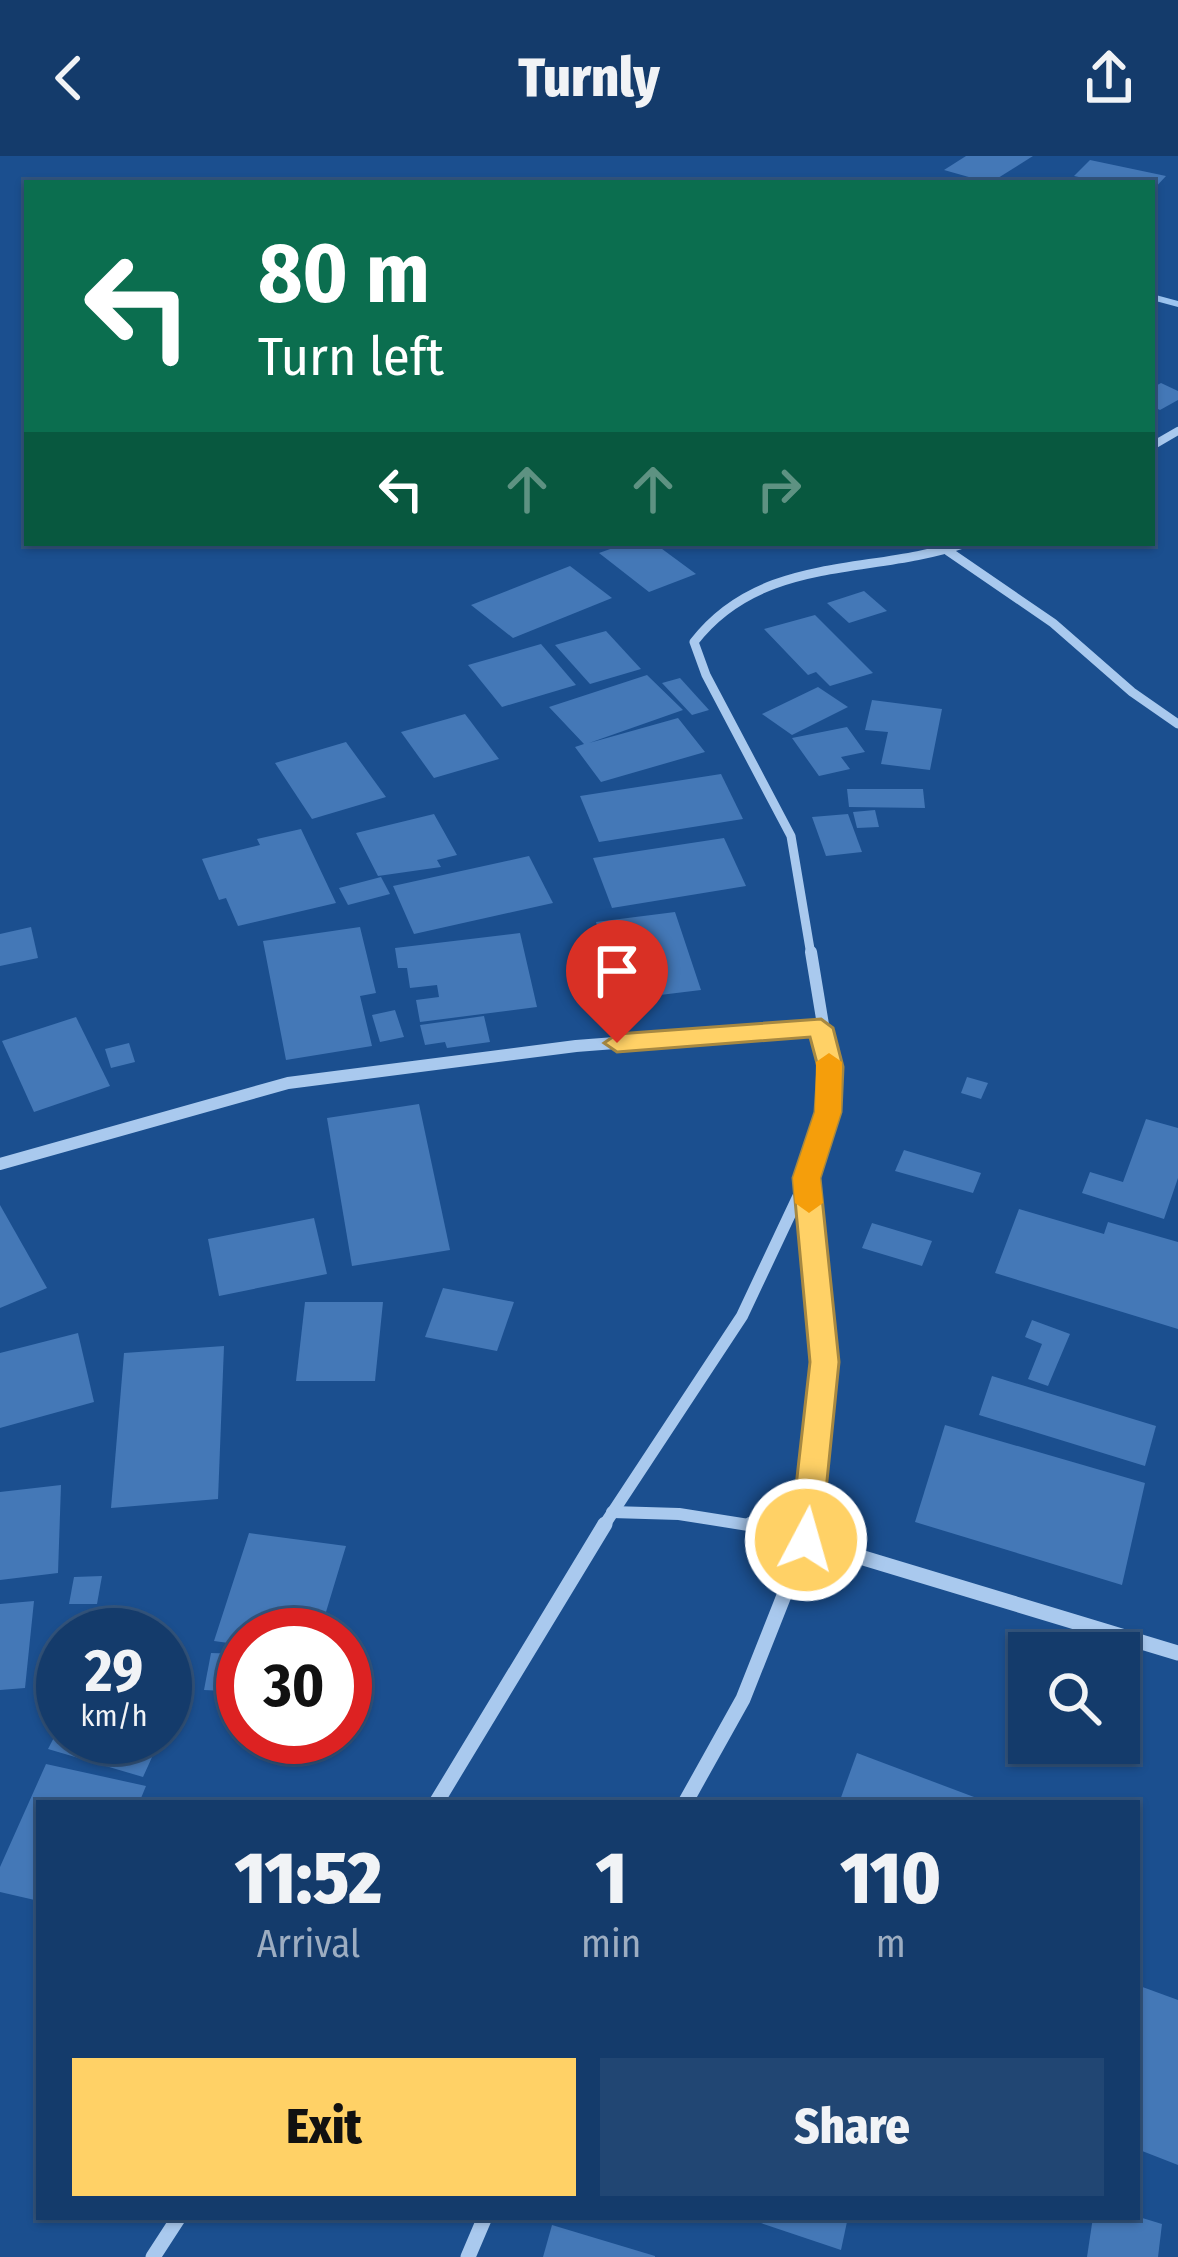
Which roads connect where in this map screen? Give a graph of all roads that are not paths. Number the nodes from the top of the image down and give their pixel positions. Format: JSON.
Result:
{"nodes":[{"id":1,"x":959,"y":546,"type":"edge"},
{"id":2,"x":949,"y":550,"type":"junction"},
{"id":3,"x":1178,"y":724,"type":"edge"},
{"id":4,"x":821,"y":1028,"type":"junction"},
{"id":5,"x":0,"y":1164,"type":"edge"},
{"id":6,"x":807,"y":1178,"type":"junction"},
{"id":7,"x":612,"y":1512,"type":"junction"},
{"id":8,"x":806,"y":1540,"type":"junction"},
{"id":9,"x":1178,"y":1653,"type":"edge"},
{"id":10,"x":438,"y":1800,"type":"edge"},
{"id":11,"x":687,"y":1800,"type":"edge"},
{"id":12,"x":176,"y":2220,"type":"edge"},
{"id":13,"x":484,"y":2220,"type":"edge"},
{"id":14,"x":154,"y":2257,"type":"edge"},
{"id":15,"x":468,"y":2257,"type":"edge"}],
"edges":[{"from":1,"to":2,"type":"street"},
{"from":2,"to":3,"type":"street"},
{"from":2,"to":4,"type":"street"},
{"from":4,"to":5,"type":"street"},
{"from":4,"to":6,"type":"street"},
{"from":6,"to":7,"type":"street"},
{"from":6,"to":8,"type":"street"},
{"from":7,"to":8,"type":"street"},
{"from":7,"to":10,"type":"street"},
{"from":8,"to":9,"type":"street"},
{"from":8,"to":11,"type":"street"},
{"from":12,"to":14,"type":"street"},
{"from":13,"to":15,"type":"street"}]}
